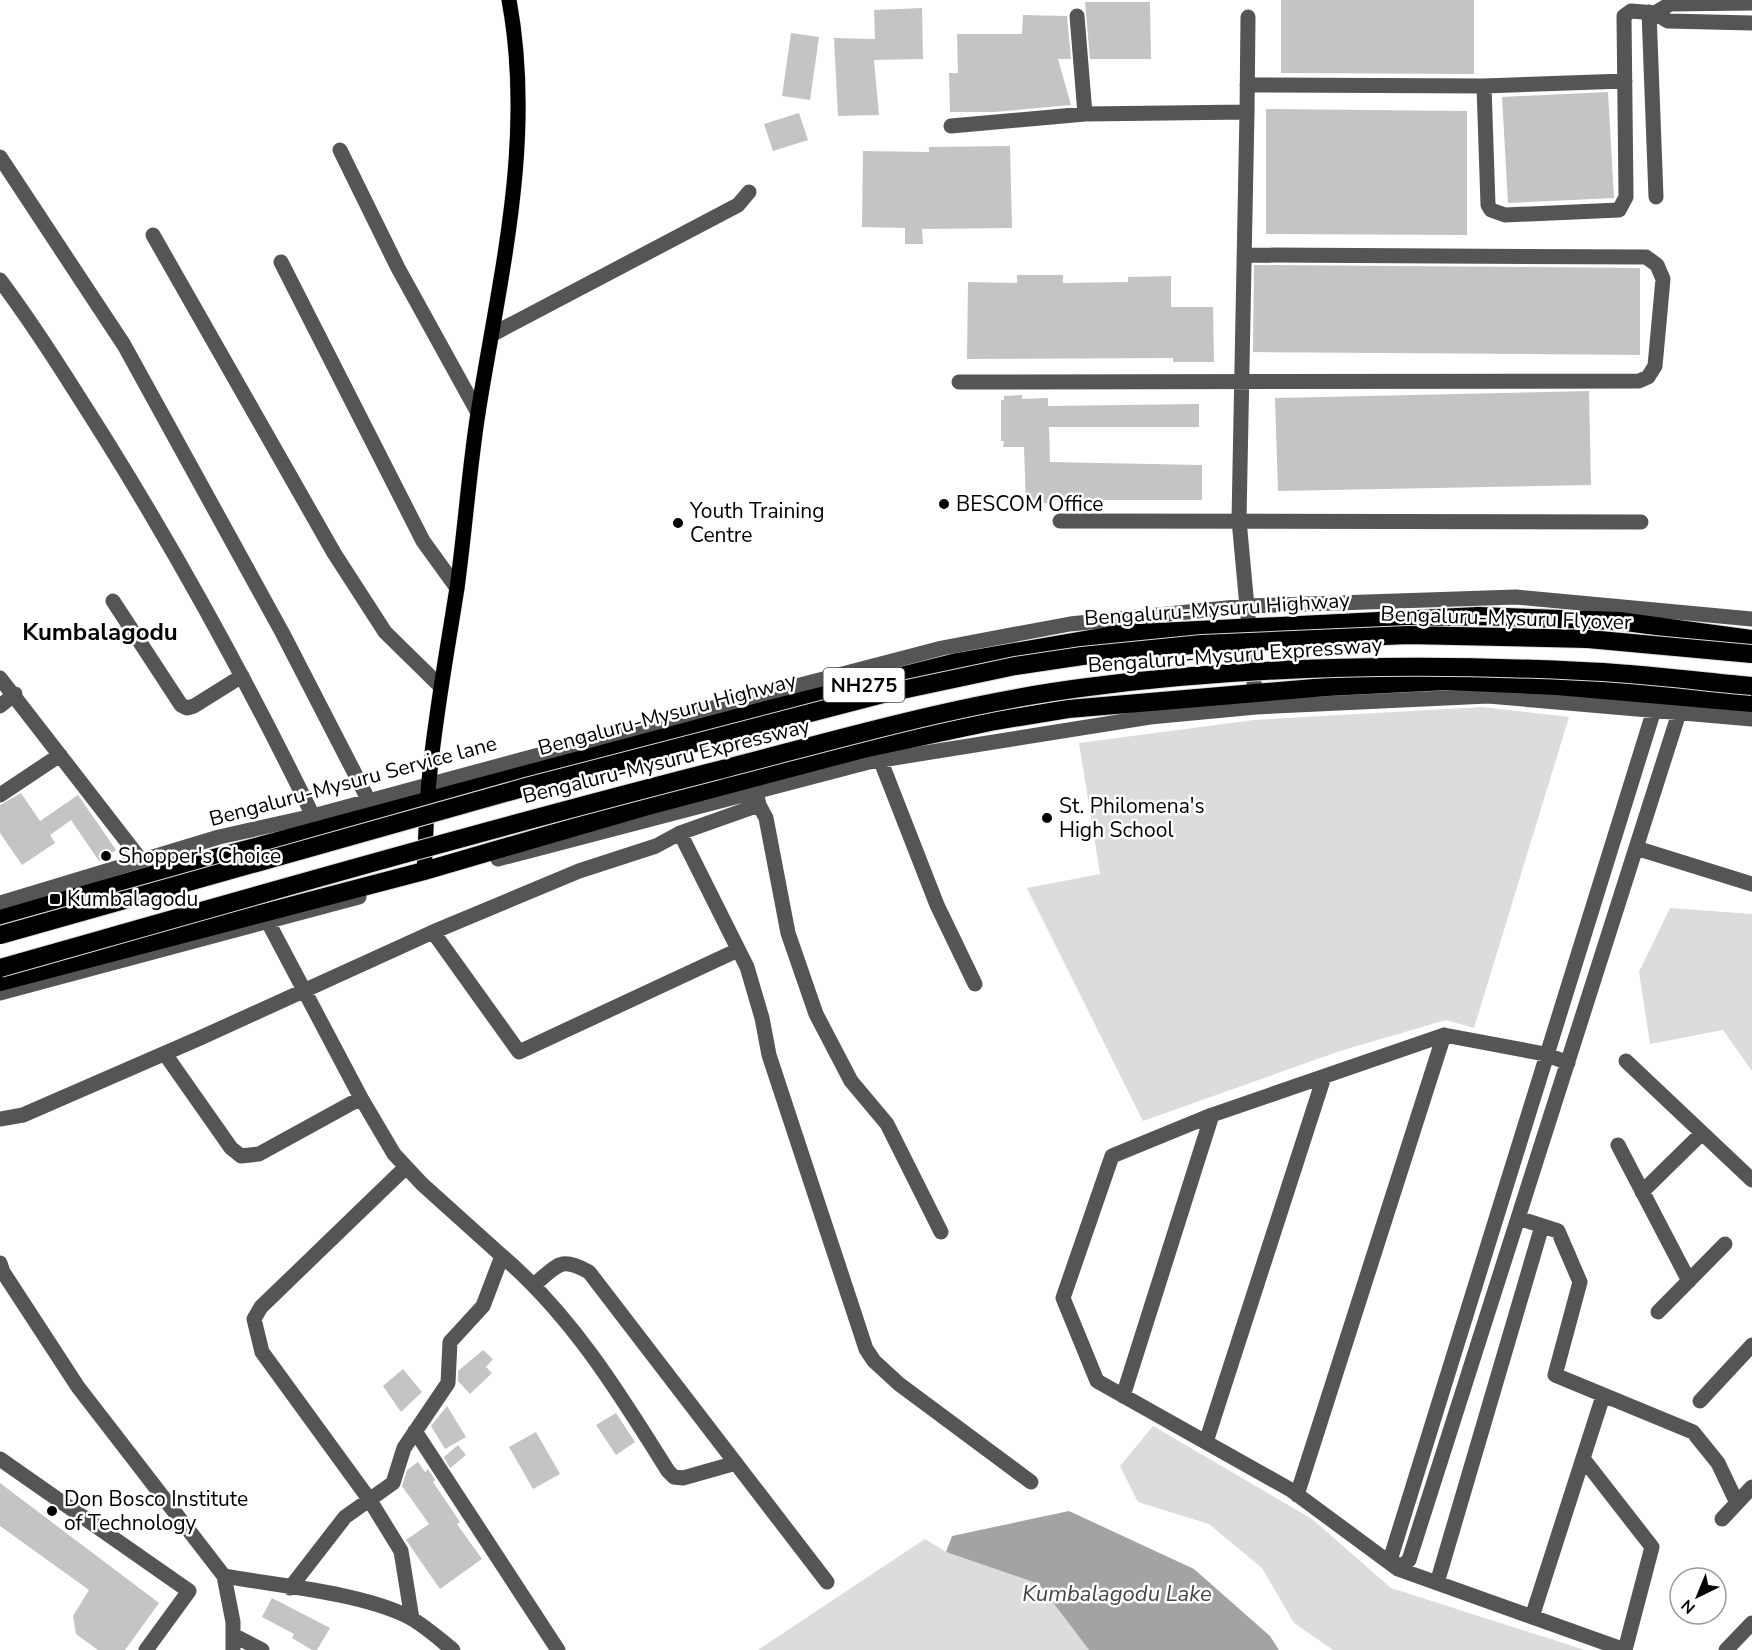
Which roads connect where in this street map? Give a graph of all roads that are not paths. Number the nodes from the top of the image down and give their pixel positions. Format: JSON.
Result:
{"nodes":[{"id":1,"x":509,"y":0,"type":"edge"},
{"id":2,"x":1752,"y":3,"type":"edge"},
{"id":3,"x":1652,"y":12,"type":"junction"},
{"id":4,"x":1077,"y":16,"type":"dead end"},
{"id":5,"x":1248,"y":17,"type":"dead end"},
{"id":6,"x":1752,"y":23,"type":"edge"},
{"id":7,"x":1625,"y":81,"type":"junction"},
{"id":8,"x":1247,"y":85,"type":"junction"},
{"id":9,"x":1484,"y":86,"type":"junction"},
{"id":10,"x":1248,"y":112,"type":"junction"},
{"id":11,"x":1085,"y":114,"type":"junction"},
{"id":12,"x":951,"y":126,"type":"dead end"},
{"id":13,"x":340,"y":150,"type":"dead end"},
{"id":14,"x":0,"y":157,"type":"edge"},
{"id":15,"x":749,"y":192,"type":"dead end"},
{"id":16,"x":1656,"y":197,"type":"dead end"},
{"id":17,"x":153,"y":235,"type":"dead end"},
{"id":18,"x":1246,"y":255,"type":"junction"},
{"id":19,"x":281,"y":262,"type":"dead end"},
{"id":20,"x":0,"y":280,"type":"edge"},
{"id":21,"x":493,"y":334,"type":"junction"},
{"id":22,"x":1244,"y":381,"type":"junction"},
{"id":23,"x":959,"y":382,"type":"dead end"},
{"id":24,"x":478,"y":413,"type":"junction"},
{"id":25,"x":1239,"y":520,"type":"junction"},
{"id":26,"x":1060,"y":521,"type":"dead end"},
{"id":27,"x":1641,"y":522,"type":"dead end"},
{"id":28,"x":457,"y":588,"type":"junction"},
{"id":29,"x":113,"y":601,"type":"dead end"},
{"id":30,"x":1246,"y":606,"type":"junction"},
{"id":31,"x":1752,"y":619,"type":"edge"},
{"id":32,"x":1248,"y":626,"type":"junction"},
{"id":33,"x":1752,"y":639,"type":"edge"},
{"id":34,"x":1752,"y":654,"type":"edge"},
{"id":35,"x":242,"y":676,"type":"junction"},
{"id":36,"x":0,"y":678,"type":"edge"},
{"id":37,"x":1752,"y":686,"type":"edge"},
{"id":38,"x":441,"y":687,"type":"junction"},
{"id":39,"x":15,"y":694,"type":"junction"},
{"id":40,"x":1255,"y":700,"type":"junction"},
{"id":41,"x":1752,"y":703,"type":"edge"},
{"id":42,"x":0,"y":706,"type":"edge"},
{"id":43,"x":1654,"y":710,"type":"junction"},
{"id":44,"x":1679,"y":713,"type":"junction"},
{"id":45,"x":1752,"y":719,"type":"edge"},
{"id":46,"x":60,"y":755,"type":"junction"},
{"id":47,"x":880,"y":759,"type":"junction"},
{"id":48,"x":428,"y":792,"type":"junction"},
{"id":49,"x":0,"y":795,"type":"edge"},
{"id":50,"x":368,"y":799,"type":"junction"},
{"id":51,"x":758,"y":799,"type":"junction"},
{"id":52,"x":313,"y":816,"type":"junction"},
{"id":53,"x":680,"y":833,"type":"junction"},
{"id":54,"x":1636,"y":848,"type":"junction"},
{"id":55,"x":141,"y":860,"type":"junction"},
{"id":56,"x":424,"y":871,"type":"junction"},
{"id":57,"x":1752,"y":884,"type":"edge"},
{"id":58,"x":0,"y":903,"type":"edge"},
{"id":59,"x":0,"y":919,"type":"edge"},
{"id":60,"x":268,"y":922,"type":"junction"},
{"id":61,"x":433,"y":932,"type":"junction"},
{"id":62,"x":0,"y":935,"type":"edge"},
{"id":63,"x":738,"y":951,"type":"junction"},
{"id":64,"x":0,"y":968,"type":"edge"},
{"id":65,"x":0,"y":982,"type":"edge"},
{"id":66,"x":975,"y":984,"type":"dead end"},
{"id":67,"x":304,"y":990,"type":"junction"},
{"id":68,"x":0,"y":993,"type":"edge"},
{"id":69,"x":1444,"y":1035,"type":"junction"},
{"id":70,"x":165,"y":1054,"type":"junction"},
{"id":71,"x":1545,"y":1054,"type":"junction"},
{"id":72,"x":1626,"y":1061,"type":"dead end"},
{"id":73,"x":1568,"y":1063,"type":"junction"},
{"id":74,"x":1324,"y":1077,"type":"junction"},
{"id":75,"x":361,"y":1098,"type":"junction"},
{"id":76,"x":1212,"y":1115,"type":"junction"},
{"id":77,"x":0,"y":1119,"type":"edge"},
{"id":78,"x":1702,"y":1133,"type":"junction"},
{"id":79,"x":1618,"y":1144,"type":"dead end"},
{"id":80,"x":406,"y":1167,"type":"junction"},
{"id":81,"x":1752,"y":1180,"type":"edge"},
{"id":82,"x":1642,"y":1192,"type":"junction"},
{"id":83,"x":1518,"y":1218,"type":"junction"},
{"id":84,"x":1542,"y":1226,"type":"junction"},
{"id":85,"x":941,"y":1232,"type":"dead end"},
{"id":86,"x":1725,"y":1244,"type":"dead end"},
{"id":87,"x":502,"y":1256,"type":"junction"},
{"id":88,"x":0,"y":1263,"type":"edge"},
{"id":89,"x":1689,"y":1281,"type":"junction"},
{"id":90,"x":535,"y":1284,"type":"junction"},
{"id":91,"x":1658,"y":1312,"type":"dead end"},
{"id":92,"x":1752,"y":1345,"type":"edge"},
{"id":93,"x":1123,"y":1396,"type":"junction"},
{"id":94,"x":1604,"y":1396,"type":"junction"},
{"id":95,"x":1700,"y":1401,"type":"dead end"},
{"id":96,"x":415,"y":1431,"type":"junction"},
{"id":97,"x":1206,"y":1442,"type":"junction"},
{"id":98,"x":0,"y":1460,"type":"edge"},
{"id":99,"x":1585,"y":1461,"type":"junction"},
{"id":100,"x":736,"y":1463,"type":"junction"},
{"id":101,"x":1031,"y":1482,"type":"dead end"},
{"id":102,"x":1752,"y":1487,"type":"edge"},
{"id":103,"x":1297,"y":1495,"type":"junction"},
{"id":104,"x":369,"y":1498,"type":"junction"},
{"id":105,"x":1737,"y":1503,"type":"junction"},
{"id":106,"x":1722,"y":1519,"type":"dead end"},
{"id":107,"x":1398,"y":1569,"type":"junction"},
{"id":108,"x":224,"y":1576,"type":"junction"},
{"id":109,"x":827,"y":1582,"type":"dead end"},
{"id":110,"x":1437,"y":1583,"type":"junction"},
{"id":111,"x":290,"y":1588,"type":"junction"},
{"id":112,"x":1532,"y":1617,"type":"junction"},
{"id":113,"x":412,"y":1619,"type":"junction"},
{"id":114,"x":1752,"y":1623,"type":"edge"},
{"id":115,"x":233,"y":1642,"type":"edge"},
{"id":116,"x":146,"y":1650,"type":"edge"},
{"id":117,"x":261,"y":1650,"type":"edge"},
{"id":118,"x":453,"y":1650,"type":"edge"},
{"id":119,"x":558,"y":1650,"type":"edge"},
{"id":120,"x":1726,"y":1650,"type":"edge"}],
"edges":[{"from":1,"to":21,"type":"main road"},
{"from":2,"to":3,"type":"street"},
{"from":3,"to":6,"type":"street"},
{"from":3,"to":7,"type":"street"},
{"from":3,"to":16,"type":"street"},
{"from":4,"to":11,"type":"street"},
{"from":5,"to":8,"type":"street"},
{"from":7,"to":9,"type":"street"},
{"from":7,"to":9,"type":"street"},
{"from":8,"to":9,"type":"street"},
{"from":8,"to":10,"type":"street"},
{"from":10,"to":11,"type":"street"},
{"from":10,"to":18,"type":"street"},
{"from":11,"to":12,"type":"street"},
{"from":13,"to":24,"type":"street"},
{"from":14,"to":50,"type":"street"},
{"from":15,"to":21,"type":"street"},
{"from":17,"to":38,"type":"street"},
{"from":18,"to":22,"type":"street"},
{"from":18,"to":22,"type":"street"},
{"from":19,"to":28,"type":"street"},
{"from":20,"to":35,"type":"street"},
{"from":21,"to":24,"type":"main road"},
{"from":22,"to":23,"type":"street"},
{"from":22,"to":25,"type":"street"},
{"from":24,"to":28,"type":"main road"},
{"from":25,"to":26,"type":"street"},
{"from":25,"to":27,"type":"street"},
{"from":25,"to":30,"type":"street"},
{"from":28,"to":38,"type":"main road"},
{"from":29,"to":35,"type":"street"},
{"from":30,"to":31,"type":"street","name":"Bengaluru-Mysuru Service lane","number":"NH275"},
{"from":30,"to":32,"type":"street"},
{"from":30,"to":48,"type":"street","name":"Bengaluru-Mysuru Service lane","number":"NH275"},
{"from":32,"to":33,"type":"highway","name":"Bengaluru-Mysuru Highway","number":"NH275"},
{"from":32,"to":40,"type":"street"},
{"from":32,"to":48,"type":"highway","name":"Bengaluru-Mysuru Highway","number":"NH275"},
{"from":34,"to":62,"type":"highway","name":"Bengaluru-Mysuru Flyover","number":"NH275","bridge":true},
{"from":35,"to":52,"type":"street"},
{"from":36,"to":39,"type":"street"},
{"from":37,"to":64,"type":"highway","name":"Bengaluru-Mysuru Expressway","number":"NH275","bridge":true},
{"from":38,"to":48,"type":"main road"},
{"from":39,"to":42,"type":"street"},
{"from":39,"to":46,"type":"street"},
{"from":40,"to":41,"type":"highway","name":"Bengaluru-Mysuru Expressway"},
{"from":40,"to":43,"type":"street","name":"Bengaluru-Mysuru Expressway"},
{"from":40,"to":47,"type":"street","name":"Bengaluru-Mysuru Expressway"},
{"from":40,"to":56,"type":"highway","name":"Bengaluru-Mysuru Expressway"},
{"from":43,"to":44,"type":"street","name":"Bengaluru-Mysuru Expressway"},
{"from":43,"to":71,"type":"street"},
{"from":44,"to":45,"type":"street","name":"Bengaluru-Mysuru Expressway"},
{"from":44,"to":54,"type":"street"},
{"from":46,"to":49,"type":"street"},
{"from":46,"to":55,"type":"street"},
{"from":47,"to":51,"type":"street","name":"Bengaluru-Mysuru Expressway"},
{"from":47,"to":66,"type":"street"},
{"from":48,"to":50,"type":"street","name":"Bengaluru-Mysuru Service lane","number":"NH275"},
{"from":48,"to":56,"type":"main road"},
{"from":48,"to":59,"type":"highway","name":"Bengaluru-Mysuru Highway","number":"NH275"},
{"from":50,"to":52,"type":"street","name":"Bengaluru-Mysuru Service lane","number":"NH275"},
{"from":51,"to":53,"type":"street"},
{"from":51,"to":60,"type":"street","name":"Bengaluru-Mysuru Expressway"},
{"from":51,"to":85,"type":"street"},
{"from":52,"to":55,"type":"street","name":"Bengaluru-Mysuru Service lane","number":"NH275"},
{"from":53,"to":61,"type":"street"},
{"from":53,"to":63,"type":"street"},
{"from":54,"to":57,"type":"street"},
{"from":54,"to":73,"type":"street"},
{"from":55,"to":58,"type":"street","name":"Bengaluru-Mysuru Service lane","number":"NH275"},
{"from":56,"to":65,"type":"highway","name":"Bengaluru-Mysuru Expressway"},
{"from":60,"to":67,"type":"street"},
{"from":60,"to":68,"type":"street","name":"Bengaluru-Mysuru Expressway"},
{"from":61,"to":63,"type":"street"},
{"from":61,"to":67,"type":"street"},
{"from":63,"to":101,"type":"street"},
{"from":67,"to":70,"type":"street"},
{"from":67,"to":75,"type":"street"},
{"from":69,"to":71,"type":"street"},
{"from":69,"to":74,"type":"street"},
{"from":69,"to":103,"type":"street"},
{"from":70,"to":75,"type":"street"},
{"from":70,"to":77,"type":"street"},
{"from":71,"to":73,"type":"street"},
{"from":71,"to":107,"type":"street"},
{"from":72,"to":78,"type":"street"},
{"from":73,"to":83,"type":"street"},
{"from":74,"to":76,"type":"street"},
{"from":74,"to":97,"type":"street"},
{"from":75,"to":80,"type":"street"},
{"from":76,"to":93,"type":"street"},
{"from":76,"to":93,"type":"street"},
{"from":78,"to":81,"type":"street"},
{"from":78,"to":82,"type":"street"},
{"from":79,"to":82,"type":"street"},
{"from":80,"to":87,"type":"street"},
{"from":80,"to":104,"type":"street"},
{"from":82,"to":89,"type":"street"},
{"from":83,"to":84,"type":"street"},
{"from":83,"to":107,"type":"street"},
{"from":84,"to":94,"type":"street"},
{"from":84,"to":110,"type":"street"},
{"from":86,"to":89,"type":"street"},
{"from":87,"to":90,"type":"street"},
{"from":87,"to":96,"type":"street"},
{"from":88,"to":108,"type":"street"},
{"from":89,"to":91,"type":"street"},
{"from":90,"to":100,"type":"street"},
{"from":90,"to":100,"type":"street"},
{"from":92,"to":95,"type":"street"},
{"from":93,"to":97,"type":"street"},
{"from":94,"to":99,"type":"street"},
{"from":94,"to":105,"type":"street"},
{"from":96,"to":104,"type":"street"},
{"from":96,"to":119,"type":"street"},
{"from":97,"to":103,"type":"street"},
{"from":98,"to":116,"type":"street"},
{"from":99,"to":112,"type":"street"},
{"from":99,"to":112,"type":"street"},
{"from":100,"to":109,"type":"street"},
{"from":102,"to":105,"type":"street"},
{"from":103,"to":107,"type":"street"},
{"from":104,"to":111,"type":"street"},
{"from":104,"to":113,"type":"street"},
{"from":105,"to":106,"type":"street"},
{"from":107,"to":110,"type":"street"},
{"from":108,"to":111,"type":"street"},
{"from":108,"to":115,"type":"street"},
{"from":110,"to":112,"type":"street"},
{"from":111,"to":113,"type":"street"},
{"from":113,"to":118,"type":"street"},
{"from":114,"to":120,"type":"street"},
{"from":115,"to":117,"type":"street"}]}
